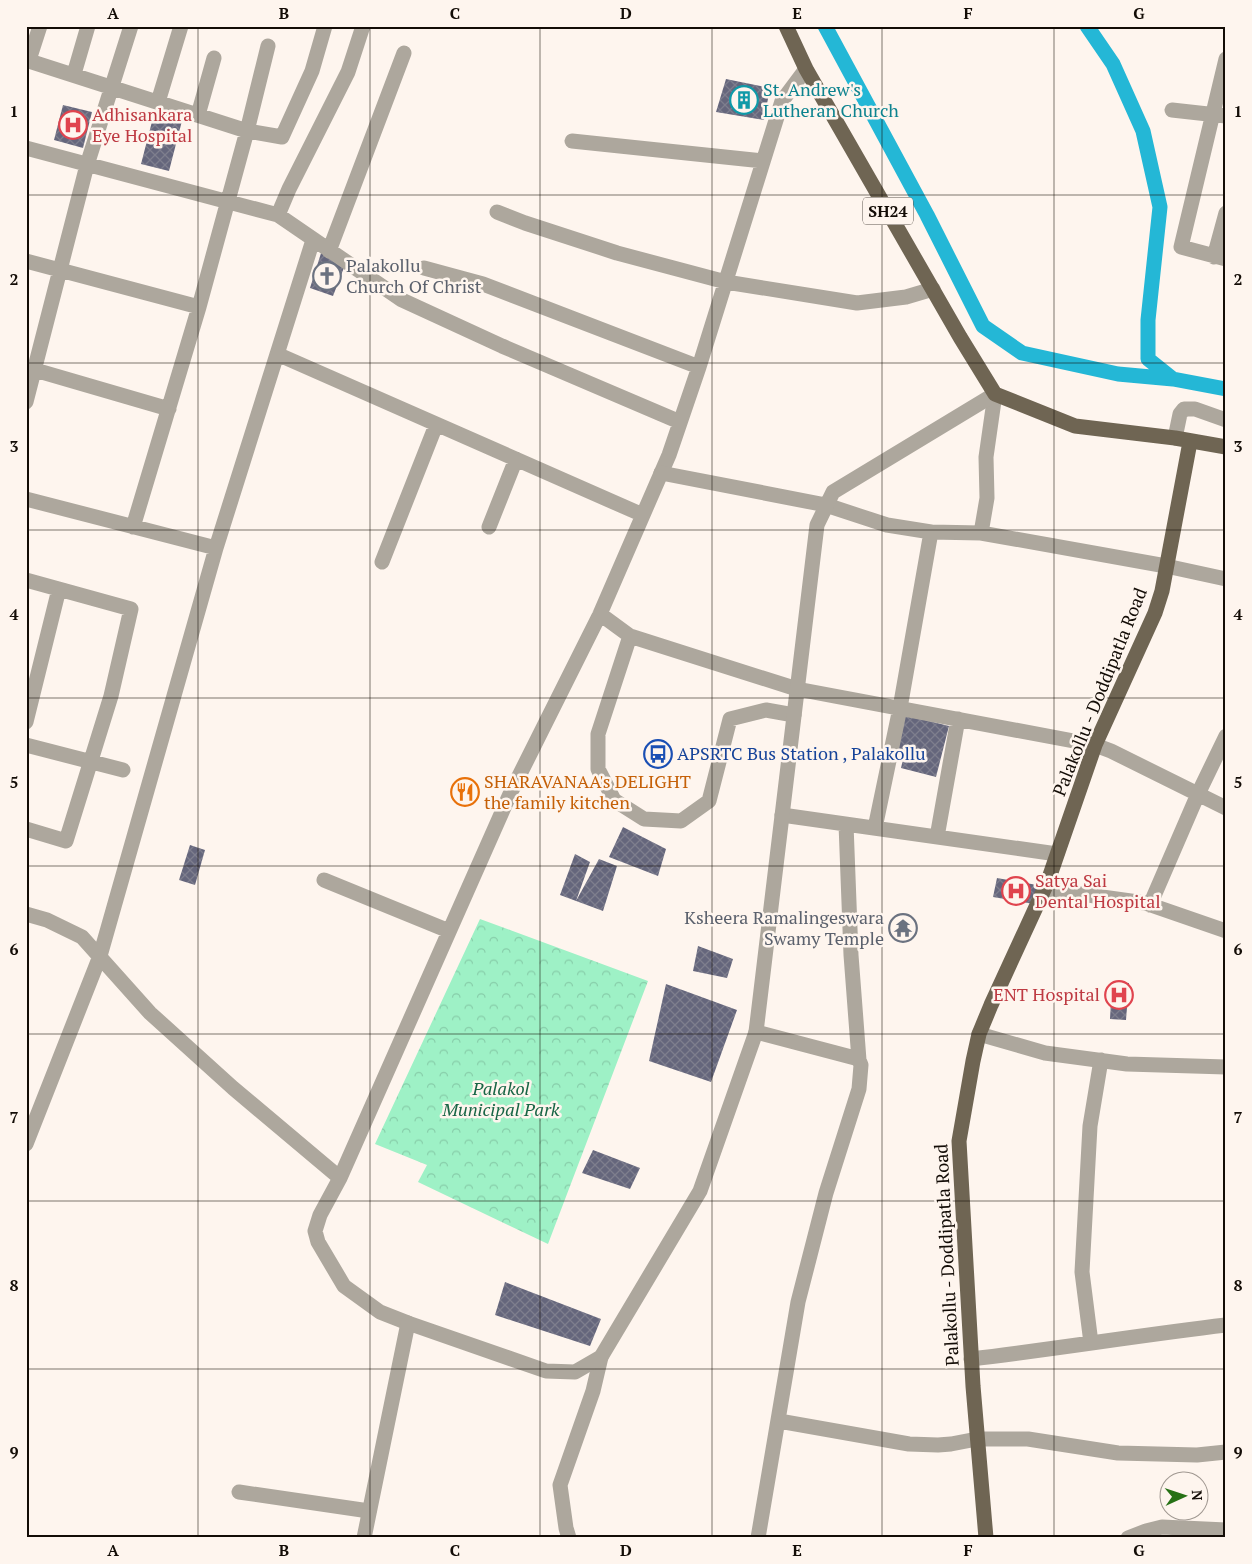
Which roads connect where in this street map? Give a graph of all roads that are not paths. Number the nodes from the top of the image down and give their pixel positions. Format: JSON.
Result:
{"nodes":[{"id":1,"x":40,"y":26,"type":"edge"},
{"id":2,"x":88,"y":26,"type":"edge"},
{"id":3,"x":131,"y":26,"type":"edge"},
{"id":4,"x":181,"y":26,"type":"edge"},
{"id":5,"x":326,"y":26,"type":"edge"},
{"id":6,"x":786,"y":26,"type":"edge"},
{"id":7,"x":358,"y":28,"type":"edge"},
{"id":8,"x":268,"y":46,"type":"dead end"},
{"id":9,"x":404,"y":53,"type":"dead end"},
{"id":10,"x":214,"y":58,"type":"dead end"},
{"id":11,"x":1226,"y":59,"type":"edge"},
{"id":12,"x":28,"y":60,"type":"edge"},
{"id":13,"x":806,"y":69,"type":"junction"},
{"id":14,"x":74,"y":74,"type":"junction"},
{"id":15,"x":112,"y":86,"type":"junction"},
{"id":16,"x":158,"y":102,"type":"junction"},
{"id":17,"x":1172,"y":110,"type":"dead end"},
{"id":18,"x":198,"y":115,"type":"junction"},
{"id":19,"x":1219,"y":116,"type":"edge"},
{"id":20,"x":247,"y":132,"type":"junction"},
{"id":21,"x":572,"y":141,"type":"dead end"},
{"id":22,"x":26,"y":148,"type":"edge"},
{"id":23,"x":764,"y":161,"type":"junction"},
{"id":24,"x":87,"y":165,"type":"junction"},
{"id":25,"x":229,"y":202,"type":"junction"},
{"id":26,"x":497,"y":212,"type":"dead end"},
{"id":27,"x":1226,"y":213,"type":"edge"},
{"id":28,"x":278,"y":215,"type":"junction"},
{"id":29,"x":313,"y":240,"type":"junction"},
{"id":30,"x":329,"y":251,"type":"junction"},
{"id":31,"x":1220,"y":258,"type":"edge"},
{"id":32,"x":26,"y":261,"type":"edge"},
{"id":33,"x":424,"y":268,"type":"dead end"},
{"id":34,"x":60,"y":271,"type":"junction"},
{"id":35,"x":726,"y":282,"type":"junction"},
{"id":36,"x":933,"y":289,"type":"junction"},
{"id":37,"x":200,"y":308,"type":"junction"},
{"id":38,"x":277,"y":354,"type":"junction"},
{"id":39,"x":699,"y":368,"type":"junction"},
{"id":40,"x":35,"y":370,"type":"junction"},
{"id":41,"x":995,"y":394,"type":"junction"},
{"id":42,"x":26,"y":402,"type":"edge"},
{"id":43,"x":169,"y":409,"type":"junction"},
{"id":44,"x":1226,"y":420,"type":"edge"},
{"id":45,"x":680,"y":422,"type":"junction"},
{"id":46,"x":436,"y":425,"type":"junction"},
{"id":47,"x":1175,"y":438,"type":"junction"},
{"id":48,"x":1190,"y":442,"type":"junction"},
{"id":49,"x":1226,"y":447,"type":"edge"},
{"id":50,"x":516,"y":459,"type":"junction"},
{"id":51,"x":661,"y":473,"type":"junction"},
{"id":52,"x":26,"y":499,"type":"edge"},
{"id":53,"x":826,"y":505,"type":"junction"},
{"id":54,"x":643,"y":514,"type":"junction"},
{"id":55,"x":133,"y":526,"type":"junction"},
{"id":56,"x":488,"y":527,"type":"dead end"},
{"id":57,"x":931,"y":532,"type":"junction"},
{"id":58,"x":981,"y":533,"type":"junction"},
{"id":59,"x":216,"y":548,"type":"junction"},
{"id":60,"x":382,"y":562,"type":"dead end"},
{"id":61,"x":1166,"y":566,"type":"junction"},
{"id":62,"x":1226,"y":579,"type":"edge"},
{"id":63,"x":26,"y":580,"type":"edge"},
{"id":64,"x":59,"y":590,"type":"junction"},
{"id":65,"x":600,"y":614,"type":"junction"},
{"id":66,"x":630,"y":636,"type":"junction"},
{"id":67,"x":797,"y":689,"type":"junction"},
{"id":68,"x":900,"y":708,"type":"junction"},
{"id":69,"x":794,"y":715,"type":"junction"},
{"id":70,"x":958,"y":719,"type":"junction"},
{"id":71,"x":26,"y":722,"type":"edge"},
{"id":72,"x":1226,"y":736,"type":"edge"},
{"id":73,"x":26,"y":744,"type":"edge"},
{"id":74,"x":1094,"y":745,"type":"junction"},
{"id":75,"x":91,"y":761,"type":"junction"},
{"id":76,"x":123,"y":770,"type":"dead end"},
{"id":77,"x":1198,"y":794,"type":"junction"},
{"id":78,"x":1226,"y":808,"type":"edge"},
{"id":79,"x":782,"y":815,"type":"junction"},
{"id":80,"x":846,"y":824,"type":"junction"},
{"id":81,"x":875,"y":828,"type":"junction"},
{"id":82,"x":26,"y":830,"type":"edge"},
{"id":83,"x":937,"y":837,"type":"junction"},
{"id":84,"x":1058,"y":854,"type":"junction"},
{"id":85,"x":324,"y":880,"type":"dead end"},
{"id":86,"x":1045,"y":888,"type":"junction"},
{"id":87,"x":1150,"y":905,"type":"junction"},
{"id":88,"x":26,"y":914,"type":"edge"},
{"id":89,"x":449,"y":931,"type":"junction"},
{"id":90,"x":1226,"y":931,"type":"edge"},
{"id":91,"x":100,"y":956,"type":"junction"},
{"id":92,"x":756,"y":1032,"type":"junction"},
{"id":93,"x":979,"y":1034,"type":"junction"},
{"id":94,"x":859,"y":1060,"type":"junction"},
{"id":95,"x":1100,"y":1060,"type":"junction"},
{"id":96,"x":1226,"y":1068,"type":"edge"},
{"id":97,"x":26,"y":1144,"type":"edge"},
{"id":98,"x":340,"y":1178,"type":"junction"},
{"id":99,"x":408,"y":1323,"type":"junction"},
{"id":100,"x":1226,"y":1325,"type":"edge"},
{"id":101,"x":1091,"y":1343,"type":"junction"},
{"id":102,"x":601,"y":1357,"type":"junction"},
{"id":103,"x":971,"y":1359,"type":"junction"},
{"id":104,"x":779,"y":1421,"type":"junction"},
{"id":105,"x":977,"y":1438,"type":"junction"},
{"id":106,"x":1226,"y":1452,"type":"edge"},
{"id":107,"x":239,"y":1492,"type":"dead end"},
{"id":108,"x":369,"y":1511,"type":"junction"},
{"id":109,"x":1226,"y":1530,"type":"edge"},
{"id":110,"x":364,"y":1538,"type":"edge"},
{"id":111,"x":569,"y":1538,"type":"edge"},
{"id":112,"x":758,"y":1538,"type":"edge"},
{"id":113,"x":986,"y":1538,"type":"edge"},
{"id":114,"x":1128,"y":1538,"type":"edge"}],
"edges":[{"from":1,"to":12,"type":"street"},
{"from":2,"to":14,"type":"street"},
{"from":3,"to":15,"type":"street"},
{"from":4,"to":16,"type":"street"},
{"from":5,"to":20,"type":"street"},
{"from":6,"to":13,"type":"main road","number":"SH24"},
{"from":7,"to":28,"type":"street"},
{"from":8,"to":20,"type":"street"},
{"from":9,"to":30,"type":"street"},
{"from":10,"to":18,"type":"street"},
{"from":11,"to":19,"type":"street"},
{"from":12,"to":14,"type":"street"},
{"from":13,"to":23,"type":"street"},
{"from":13,"to":36,"type":"main road","number":"SH24"},
{"from":14,"to":15,"type":"street"},
{"from":15,"to":16,"type":"street"},
{"from":15,"to":24,"type":"street"},
{"from":16,"to":18,"type":"street"},
{"from":17,"to":19,"type":"street"},
{"from":18,"to":20,"type":"street"},
{"from":19,"to":31,"type":"street"},
{"from":20,"to":25,"type":"street"},
{"from":21,"to":23,"type":"street"},
{"from":22,"to":24,"type":"street"},
{"from":23,"to":35,"type":"street"},
{"from":24,"to":25,"type":"street"},
{"from":24,"to":34,"type":"street"},
{"from":25,"to":28,"type":"street"},
{"from":25,"to":37,"type":"street"},
{"from":26,"to":35,"type":"street"},
{"from":27,"to":31,"type":"street"},
{"from":28,"to":29,"type":"street"},
{"from":29,"to":30,"type":"street"},
{"from":29,"to":38,"type":"street"},
{"from":30,"to":45,"type":"street"},
{"from":32,"to":34,"type":"street"},
{"from":33,"to":39,"type":"street"},
{"from":34,"to":37,"type":"street"},
{"from":34,"to":40,"type":"street"},
{"from":35,"to":36,"type":"street"},
{"from":35,"to":39,"type":"street"},
{"from":36,"to":41,"type":"main road","number":"SH24"},
{"from":37,"to":43,"type":"street"},
{"from":38,"to":46,"type":"street"},
{"from":38,"to":59,"type":"street"},
{"from":39,"to":45,"type":"street"},
{"from":40,"to":42,"type":"street"},
{"from":40,"to":43,"type":"street"},
{"from":41,"to":47,"type":"main road"},
{"from":41,"to":53,"type":"street"},
{"from":41,"to":58,"type":"street"},
{"from":43,"to":55,"type":"street"},
{"from":44,"to":47,"type":"street"},
{"from":45,"to":51,"type":"street"},
{"from":46,"to":50,"type":"street"},
{"from":46,"to":60,"type":"street"},
{"from":47,"to":48,"type":"main road"},
{"from":48,"to":49,"type":"main road"},
{"from":48,"to":61,"type":"main road","name":"Palakollu - Doddipatla Road"},
{"from":50,"to":54,"type":"street"},
{"from":50,"to":56,"type":"street"},
{"from":51,"to":53,"type":"street"},
{"from":51,"to":54,"type":"street"},
{"from":52,"to":55,"type":"street"},
{"from":53,"to":57,"type":"street"},
{"from":53,"to":67,"type":"street"},
{"from":54,"to":65,"type":"street"},
{"from":55,"to":59,"type":"street"},
{"from":57,"to":58,"type":"street"},
{"from":57,"to":68,"type":"street"},
{"from":58,"to":61,"type":"street"},
{"from":59,"to":91,"type":"street"},
{"from":61,"to":62,"type":"street"},
{"from":61,"to":74,"type":"main road","name":"Palakollu - Doddipatla Road"},
{"from":63,"to":64,"type":"street"},
{"from":64,"to":71,"type":"street"},
{"from":64,"to":75,"type":"street"},
{"from":65,"to":66,"type":"street"},
{"from":65,"to":89,"type":"street"},
{"from":66,"to":67,"type":"street"},
{"from":66,"to":69,"type":"street"},
{"from":67,"to":68,"type":"street"},
{"from":67,"to":69,"type":"street"},
{"from":68,"to":70,"type":"street"},
{"from":68,"to":81,"type":"street"},
{"from":69,"to":79,"type":"street"},
{"from":70,"to":74,"type":"street"},
{"from":70,"to":83,"type":"street"},
{"from":72,"to":77,"type":"street"},
{"from":73,"to":75,"type":"street"},
{"from":74,"to":77,"type":"street"},
{"from":74,"to":84,"type":"main road","name":"Palakollu - Doddipatla Road"},
{"from":75,"to":76,"type":"street"},
{"from":75,"to":82,"type":"street"},
{"from":77,"to":78,"type":"street"},
{"from":77,"to":87,"type":"street"},
{"from":79,"to":80,"type":"street"},
{"from":79,"to":92,"type":"street"},
{"from":80,"to":81,"type":"street"},
{"from":80,"to":94,"type":"street"},
{"from":81,"to":83,"type":"street"},
{"from":83,"to":84,"type":"street"},
{"from":84,"to":86,"type":"main road","name":"Palakollu - Doddipatla Road"},
{"from":85,"to":89,"type":"street"},
{"from":86,"to":87,"type":"street"},
{"from":86,"to":93,"type":"main road","name":"Palakollu - Doddipatla Road"},
{"from":87,"to":90,"type":"street"},
{"from":88,"to":91,"type":"street"},
{"from":89,"to":98,"type":"street"},
{"from":91,"to":97,"type":"street"},
{"from":91,"to":98,"type":"street"},
{"from":92,"to":94,"type":"street"},
{"from":92,"to":102,"type":"street"},
{"from":93,"to":95,"type":"street"},
{"from":93,"to":103,"type":"main road","name":"Palakollu - Doddipatla Road"},
{"from":94,"to":104,"type":"street"},
{"from":95,"to":96,"type":"street"},
{"from":95,"to":101,"type":"street"},
{"from":98,"to":99,"type":"street"},
{"from":99,"to":102,"type":"street"},
{"from":99,"to":108,"type":"street"},
{"from":100,"to":101,"type":"street"},
{"from":101,"to":103,"type":"street"},
{"from":102,"to":111,"type":"street"},
{"from":103,"to":105,"type":"main road","name":"Palakollu - Doddipatla Road"},
{"from":104,"to":105,"type":"street"},
{"from":104,"to":112,"type":"street"},
{"from":105,"to":106,"type":"street"},
{"from":105,"to":113,"type":"main road","name":"Palakollu - Doddipatla Road"},
{"from":107,"to":108,"type":"street"},
{"from":108,"to":110,"type":"street"},
{"from":109,"to":114,"type":"street"}]}
